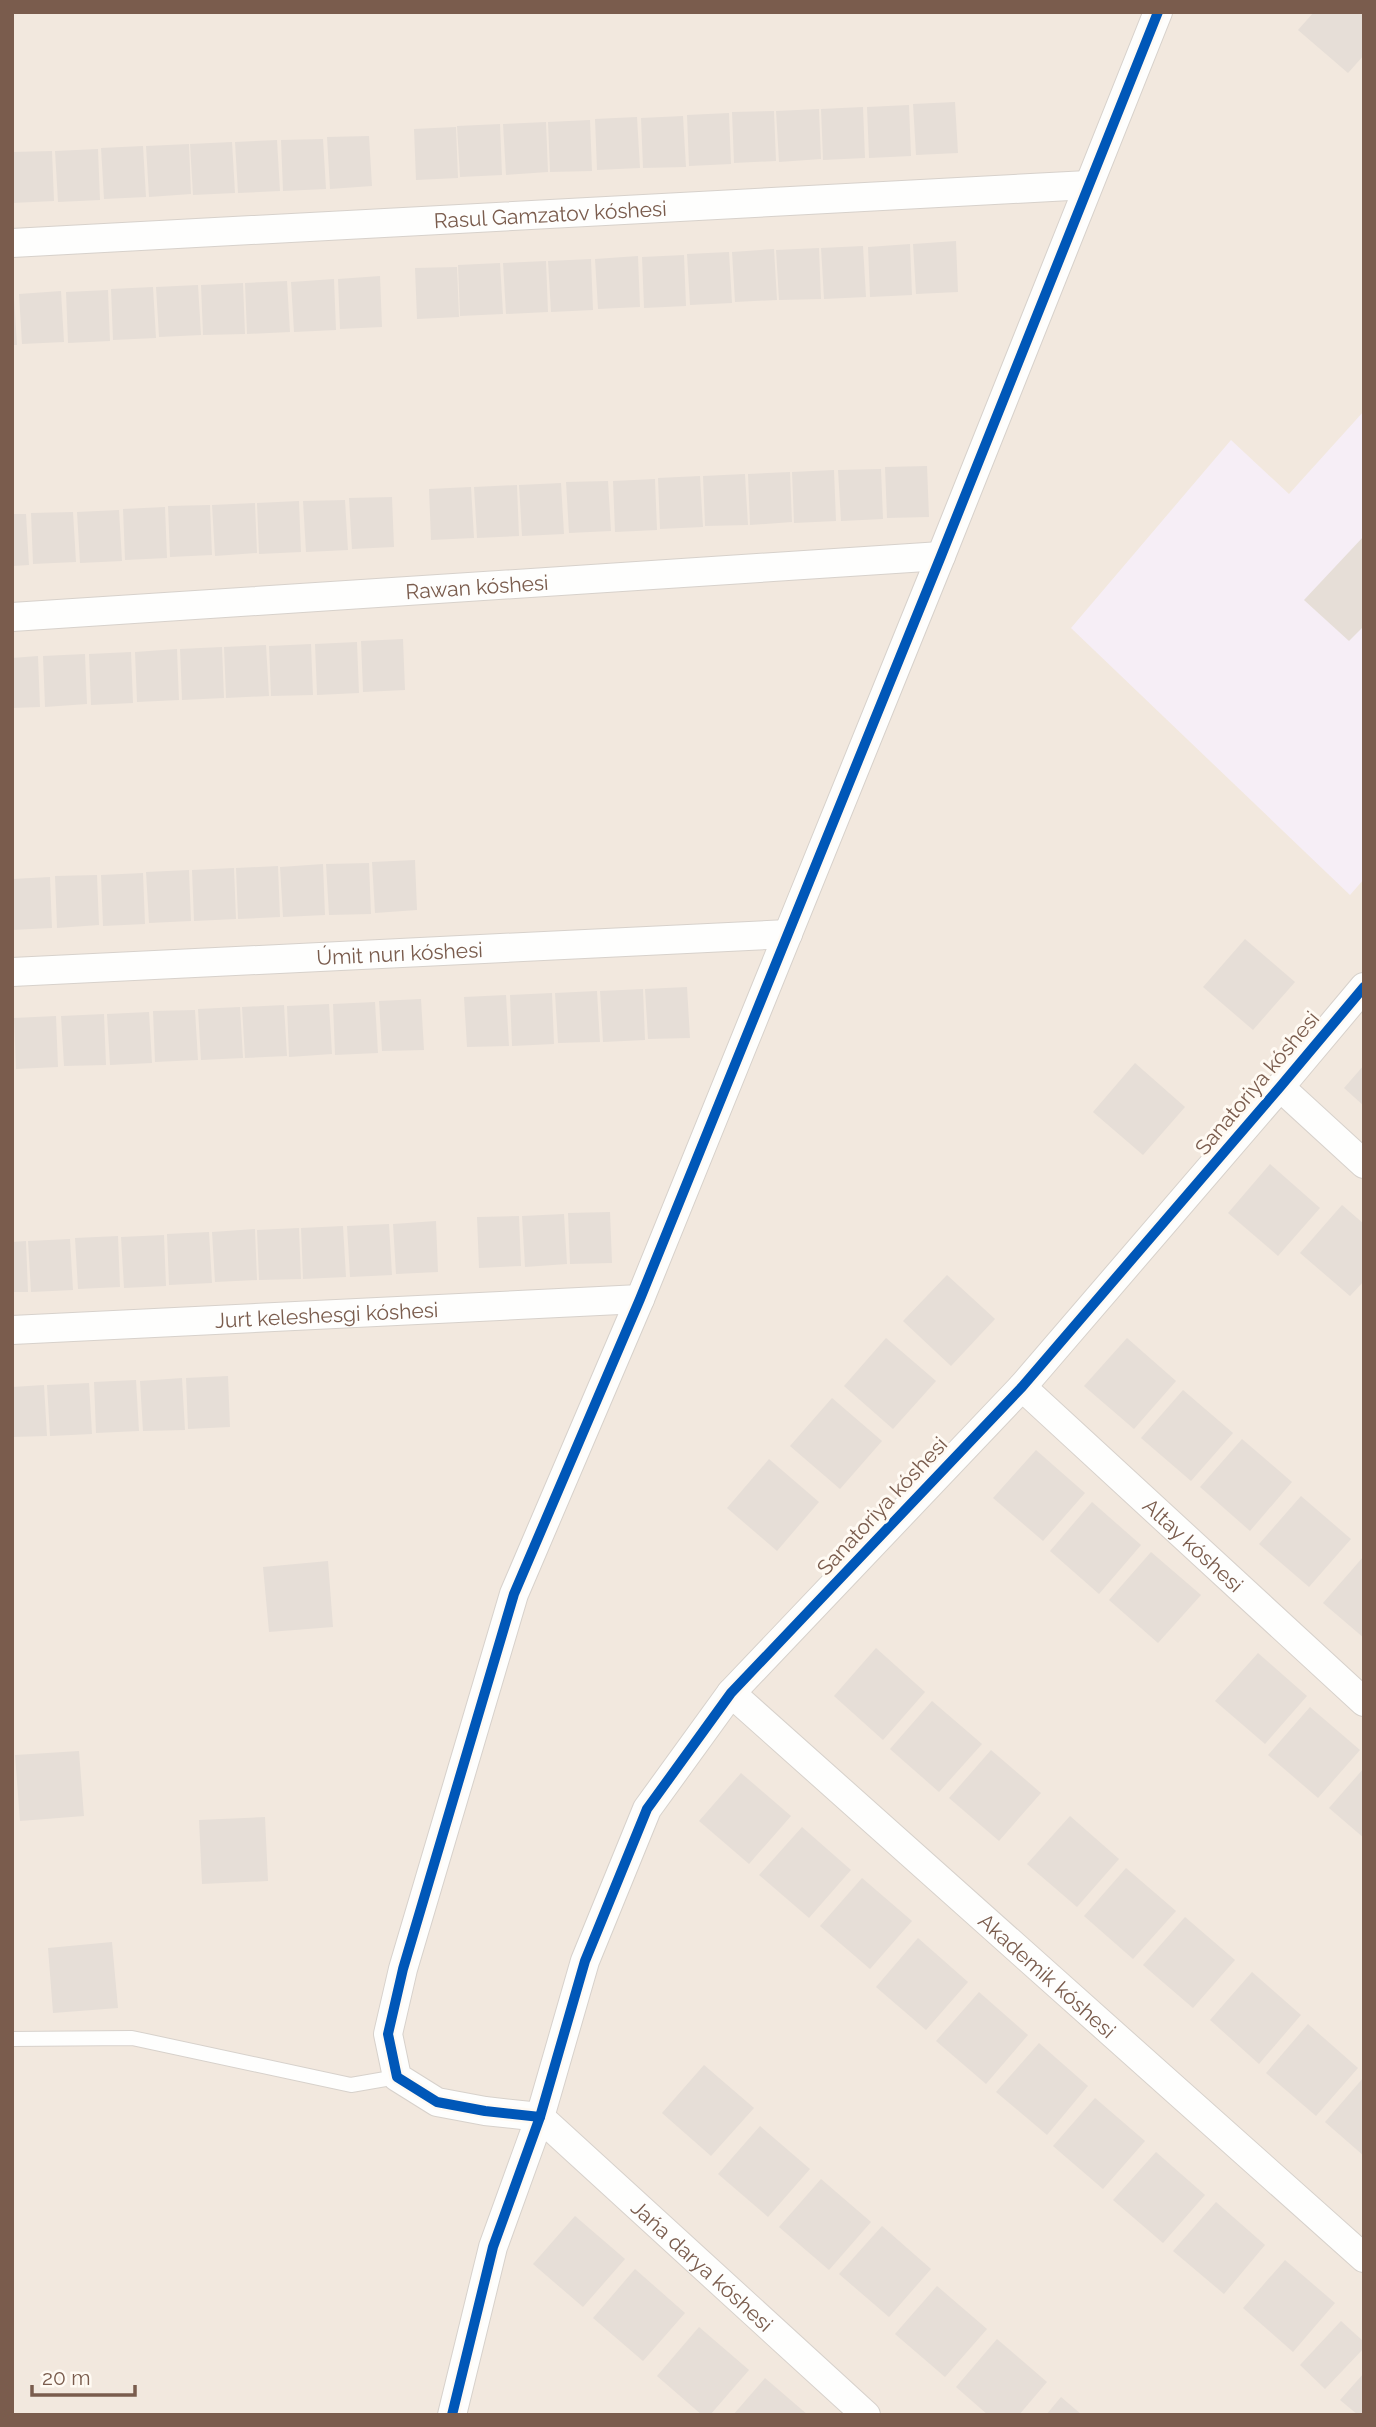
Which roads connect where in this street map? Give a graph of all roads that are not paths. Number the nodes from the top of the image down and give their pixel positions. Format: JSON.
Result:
{"nodes":[{"id":1,"x":1158,"y":12,"type":"edge"},
{"id":2,"x":1088,"y":185,"type":"junction"},
{"id":3,"x":12,"y":243,"type":"edge"},
{"id":4,"x":941,"y":556,"type":"junction"},
{"id":5,"x":12,"y":617,"type":"edge"},
{"id":6,"x":788,"y":934,"type":"junction"},
{"id":7,"x":12,"y":972,"type":"edge"},
{"id":8,"x":1364,"y":987,"type":"edge"},
{"id":9,"x":1280,"y":1087,"type":"junction"},
{"id":10,"x":1364,"y":1164,"type":"edge"},
{"id":11,"x":640,"y":1299,"type":"junction"},
{"id":12,"x":12,"y":1331,"type":"edge"},
{"id":13,"x":1021,"y":1387,"type":"junction"},
{"id":14,"x":731,"y":1693,"type":"junction"},
{"id":15,"x":1364,"y":1702,"type":"edge"},
{"id":16,"x":12,"y":2039,"type":"edge"},
{"id":17,"x":397,"y":2077,"type":"junction"},
{"id":18,"x":540,"y":2117,"type":"junction"},
{"id":19,"x":1364,"y":2258,"type":"edge"},
{"id":20,"x":452,"y":2415,"type":"edge"},
{"id":21,"x":866,"y":2415,"type":"edge"}],
"edges":[{"from":1,"to":2,"type":"street"},
{"from":2,"to":3,"type":"street","name":"Rasul Gamzatov kóshesi"},
{"from":2,"to":4,"type":"street"},
{"from":4,"to":5,"type":"street","name":"Rawan kóshesi"},
{"from":4,"to":6,"type":"street"},
{"from":6,"to":7,"type":"street","name":"Úmit nurı kóshesi"},
{"from":6,"to":11,"type":"street"},
{"from":8,"to":9,"type":"street","name":"Sanatoriya kóshesi"},
{"from":9,"to":10,"type":"street"},
{"from":9,"to":13,"type":"street","name":"Sanatoriya kóshesi"},
{"from":11,"to":12,"type":"street","name":"Jurt keleshesgi kóshesi"},
{"from":11,"to":17,"type":"street"},
{"from":13,"to":14,"type":"street","name":"Sanatoriya kóshesi"},
{"from":13,"to":15,"type":"street","name":"Altay kóshesi"},
{"from":14,"to":18,"type":"street","name":"Sanatoriya kóshesi"},
{"from":14,"to":19,"type":"street","name":"Akademik kóshesi"},
{"from":16,"to":17,"type":"lane"},
{"from":17,"to":18,"type":"street"},
{"from":18,"to":20,"type":"street","name":"Sanatoriya kóshesi"},
{"from":18,"to":21,"type":"street","name":"Jańa darya kóshesi"}]}
